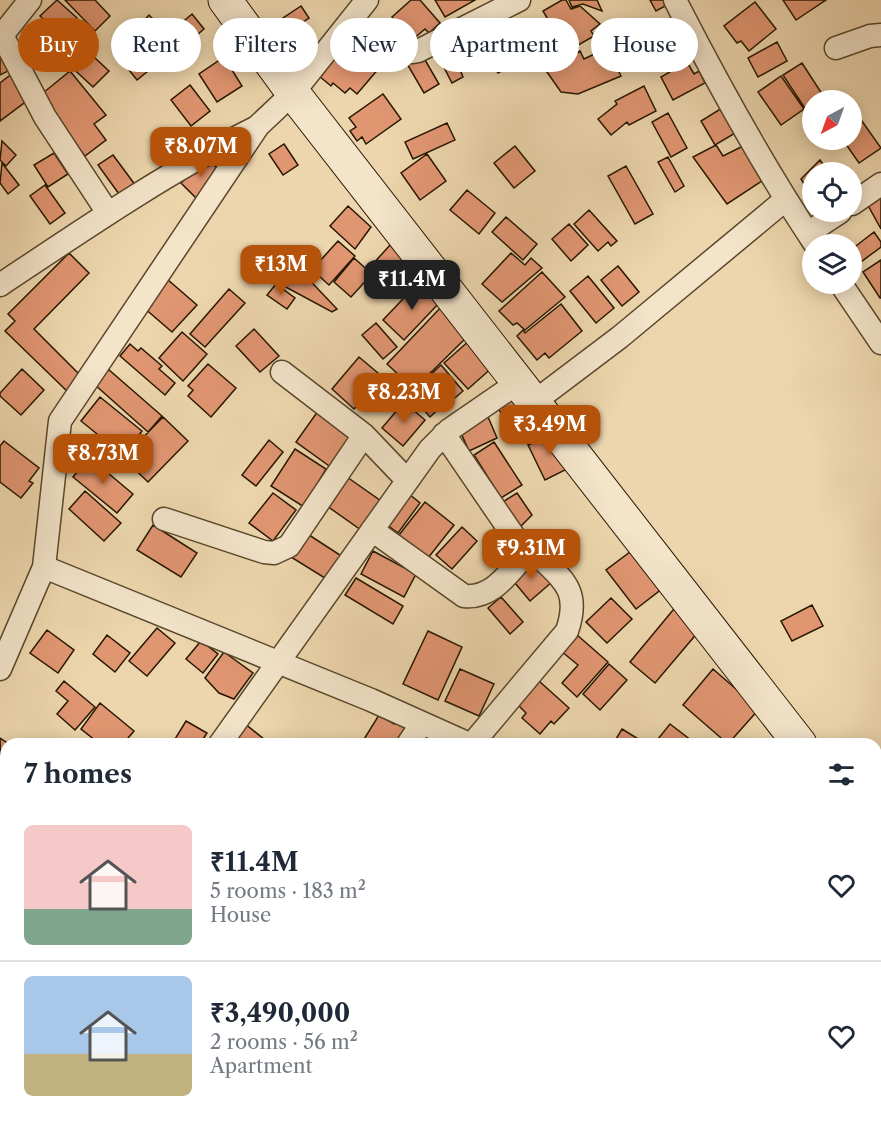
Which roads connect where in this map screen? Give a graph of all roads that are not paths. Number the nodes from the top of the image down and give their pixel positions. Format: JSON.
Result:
{"nodes":[{"id":1,"x":30,"y":0,"type":"edge"},
{"id":2,"x":225,"y":0,"type":"edge"},
{"id":3,"x":367,"y":0,"type":"edge"},
{"id":4,"x":519,"y":0,"type":"edge"},
{"id":5,"x":675,"y":0,"type":"edge"},
{"id":6,"x":492,"y":6,"type":"edge"},
{"id":7,"x":354,"y":18,"type":"edge"},
{"id":8,"x":881,"y":35,"type":"edge"},
{"id":9,"x":1,"y":38,"type":"edge"},
{"id":10,"x":330,"y":48,"type":"edge"},
{"id":11,"x":836,"y":48,"type":"dead end"},
{"id":12,"x":418,"y":51,"type":"edge"},
{"id":13,"x":293,"y":93,"type":"junction"},
{"id":14,"x":258,"y":126,"type":"junction"},
{"id":15,"x":881,"y":184,"type":"edge"},
{"id":16,"x":862,"y":197,"type":"edge"},
{"id":17,"x":785,"y":200,"type":"junction"},
{"id":18,"x":108,"y":213,"type":"junction"},
{"id":19,"x":830,"y":222,"type":"edge"},
{"id":20,"x":809,"y":234,"type":"edge"},
{"id":21,"x":817,"y":234,"type":"edge"},
{"id":22,"x":0,"y":285,"type":"edge"},
{"id":23,"x":849,"y":294,"type":"edge"},
{"id":24,"x":877,"y":330,"type":"edge"},
{"id":25,"x":282,"y":372,"type":"dead end"},
{"id":26,"x":526,"y":392,"type":"junction"},
{"id":27,"x":444,"y":434,"type":"junction"},
{"id":28,"x":364,"y":435,"type":"junction"},
{"id":29,"x":406,"y":479,"type":"junction"},
{"id":30,"x":164,"y":519,"type":"dead end"},
{"id":31,"x":372,"y":530,"type":"junction"},
{"id":32,"x":526,"y":554,"type":"junction"},
{"id":33,"x":44,"y":567,"type":"junction"},
{"id":34,"x":278,"y":662,"type":"junction"},
{"id":35,"x":0,"y":669,"type":"edge"},
{"id":36,"x":422,"y":723,"type":"junction"},
{"id":37,"x":224,"y":738,"type":"edge"},
{"id":38,"x":412,"y":738,"type":"edge"},
{"id":39,"x":456,"y":738,"type":"edge"},
{"id":40,"x":475,"y":738,"type":"edge"},
{"id":41,"x":795,"y":738,"type":"edge"}],
"edges":[{"from":1,"to":9,"type":"street"},
{"from":2,"to":13,"type":"main road"},
{"from":3,"to":7,"type":"street"},
{"from":4,"to":6,"type":"street"},
{"from":5,"to":17,"type":"street"},
{"from":6,"to":12,"type":"street"},
{"from":8,"to":11,"type":"street"},
{"from":9,"to":18,"type":"street"},
{"from":10,"to":13,"type":"street"},
{"from":13,"to":14,"type":"street"},
{"from":13,"to":26,"type":"main road"},
{"from":14,"to":18,"type":"street"},
{"from":14,"to":33,"type":"street"},
{"from":15,"to":16,"type":"street"},
{"from":17,"to":20,"type":"street"},
{"from":17,"to":26,"type":"street"},
{"from":18,"to":22,"type":"street"},
{"from":19,"to":21,"type":"street"},
{"from":23,"to":24,"type":"street"},
{"from":25,"to":28,"type":"street"},
{"from":26,"to":27,"type":"street"},
{"from":26,"to":41,"type":"main road"},
{"from":27,"to":29,"type":"street"},
{"from":27,"to":32,"type":"street"},
{"from":28,"to":29,"type":"street"},
{"from":28,"to":30,"type":"street"},
{"from":29,"to":31,"type":"street"},
{"from":31,"to":32,"type":"street"},
{"from":31,"to":34,"type":"street"},
{"from":32,"to":40,"type":"street"},
{"from":33,"to":34,"type":"street"},
{"from":33,"to":35,"type":"street"},
{"from":34,"to":36,"type":"street"},
{"from":34,"to":37,"type":"street"},
{"from":36,"to":38,"type":"street"},
{"from":36,"to":39,"type":"street"}]}
